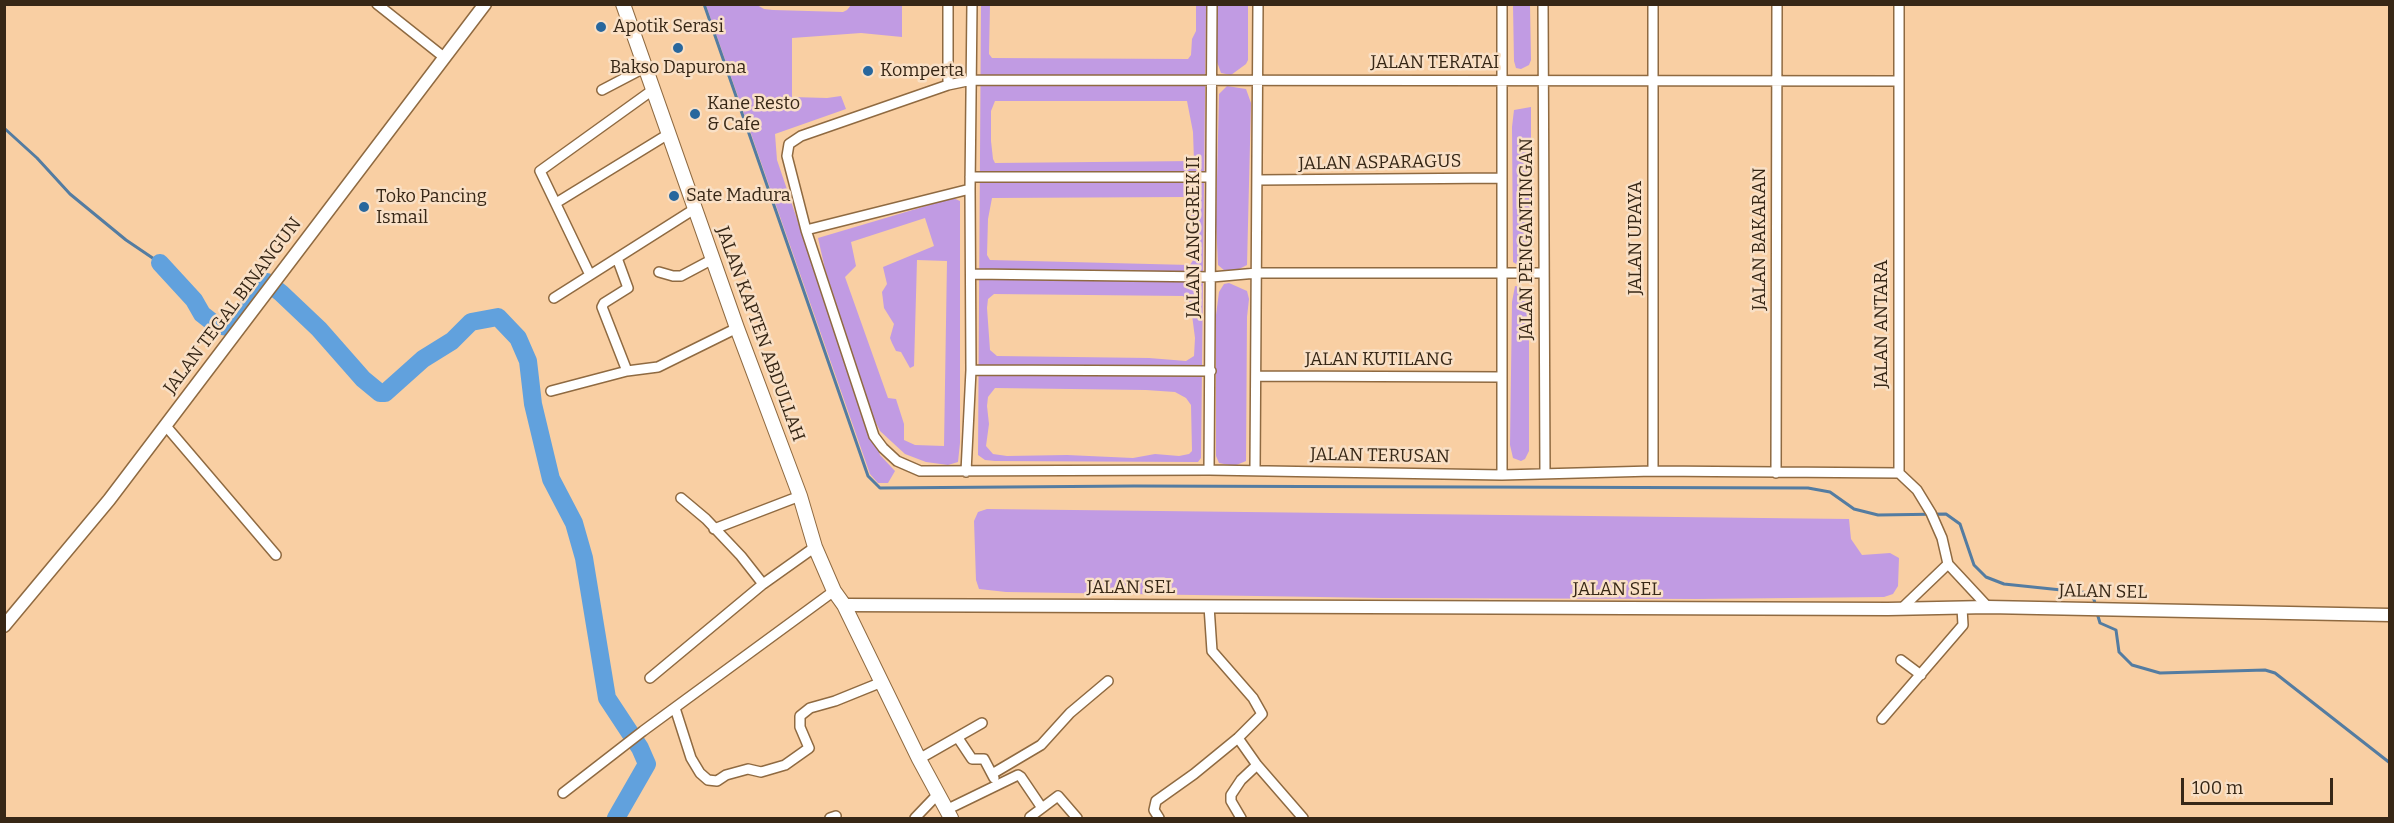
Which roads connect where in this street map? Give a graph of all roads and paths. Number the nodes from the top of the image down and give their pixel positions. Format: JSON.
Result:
{"nodes":[{"id":1,"x":377,"y":4,"type":"edge"},
{"id":2,"x":485,"y":4,"type":"edge"},
{"id":3,"x":623,"y":4,"type":"edge"},
{"id":4,"x":948,"y":4,"type":"edge"},
{"id":5,"x":972,"y":4,"type":"edge"},
{"id":6,"x":1212,"y":4,"type":"edge"},
{"id":7,"x":1258,"y":4,"type":"edge"},
{"id":8,"x":1502,"y":4,"type":"edge"},
{"id":9,"x":1543,"y":4,"type":"edge"},
{"id":10,"x":1653,"y":4,"type":"edge"},
{"id":11,"x":1778,"y":4,"type":"edge"},
{"id":12,"x":1899,"y":4,"type":"edge"},
{"id":13,"x":445,"y":58,"type":"junction"},
{"id":14,"x":646,"y":67,"type":"junction"},
{"id":15,"x":1501,"y":79,"type":"junction"},
{"id":16,"x":1544,"y":79,"type":"junction"},
{"id":17,"x":1653,"y":79,"type":"junction"},
{"id":18,"x":972,"y":80,"type":"junction"},
{"id":19,"x":1211,"y":80,"type":"junction"},
{"id":20,"x":1257,"y":80,"type":"junction"},
{"id":21,"x":1898,"y":81,"type":"junction"},
{"id":22,"x":1777,"y":82,"type":"junction"},
{"id":23,"x":948,"y":85,"type":"junction"},
{"id":24,"x":654,"y":89,"type":"junction"},
{"id":25,"x":602,"y":90,"type":"dead end"},
{"id":26,"x":670,"y":133,"type":"junction"},
{"id":27,"x":970,"y":177,"type":"junction"},
{"id":28,"x":1210,"y":177,"type":"junction"},
{"id":29,"x":1502,"y":178,"type":"junction"},
{"id":30,"x":1258,"y":180,"type":"junction"},
{"id":31,"x":970,"y":189,"type":"junction"},
{"id":32,"x":556,"y":203,"type":"junction"},
{"id":33,"x":696,"y":208,"type":"junction"},
{"id":34,"x":806,"y":230,"type":"junction"},
{"id":35,"x":617,"y":258,"type":"junction"},
{"id":36,"x":713,"y":259,"type":"junction"},
{"id":37,"x":659,"y":272,"type":"dead end"},
{"id":38,"x":1257,"y":273,"type":"junction"},
{"id":39,"x":1543,"y":273,"type":"junction"},
{"id":40,"x":972,"y":274,"type":"junction"},
{"id":41,"x":1502,"y":274,"type":"junction"},
{"id":42,"x":590,"y":275,"type":"junction"},
{"id":43,"x":1212,"y":277,"type":"junction"},
{"id":44,"x":554,"y":298,"type":"dead end"},
{"id":45,"x":736,"y":328,"type":"junction"},
{"id":46,"x":971,"y":370,"type":"junction"},
{"id":47,"x":627,"y":371,"type":"junction"},
{"id":48,"x":1211,"y":371,"type":"junction"},
{"id":49,"x":1256,"y":376,"type":"junction"},
{"id":50,"x":1502,"y":377,"type":"junction"},
{"id":51,"x":551,"y":391,"type":"dead end"},
{"id":52,"x":165,"y":425,"type":"junction"},
{"id":53,"x":1209,"y":470,"type":"junction"},
{"id":54,"x":1255,"y":471,"type":"junction"},
{"id":55,"x":1653,"y":471,"type":"junction"},
{"id":56,"x":966,"y":472,"type":"junction"},
{"id":57,"x":1776,"y":473,"type":"junction"},
{"id":58,"x":1899,"y":473,"type":"junction"},
{"id":59,"x":1545,"y":474,"type":"junction"},
{"id":60,"x":1502,"y":475,"type":"junction"},
{"id":61,"x":800,"y":496,"type":"junction"},
{"id":62,"x":681,"y":498,"type":"dead end"},
{"id":63,"x":714,"y":529,"type":"junction"},
{"id":64,"x":815,"y":548,"type":"junction"},
{"id":65,"x":276,"y":555,"type":"dead end"},
{"id":66,"x":1948,"y":564,"type":"junction"},
{"id":67,"x":763,"y":584,"type":"junction"},
{"id":68,"x":834,"y":591,"type":"junction"},
{"id":69,"x":844,"y":605,"type":"junction"},
{"id":70,"x":1209,"y":606,"type":"junction"},
{"id":71,"x":1988,"y":607,"type":"junction"},
{"id":72,"x":1962,"y":608,"type":"junction"},
{"id":73,"x":1901,"y":609,"type":"junction"},
{"id":74,"x":2390,"y":615,"type":"edge"},
{"id":75,"x":4,"y":627,"type":"edge"},
{"id":76,"x":1901,"y":660,"type":"dead end"},
{"id":77,"x":1922,"y":675,"type":"junction"},
{"id":78,"x":650,"y":678,"type":"dead end"},
{"id":79,"x":1108,"y":681,"type":"dead end"},
{"id":80,"x":882,"y":682,"type":"junction"},
{"id":81,"x":675,"y":708,"type":"junction"},
{"id":82,"x":1882,"y":719,"type":"dead end"},
{"id":83,"x":982,"y":723,"type":"dead end"},
{"id":84,"x":958,"y":738,"type":"junction"},
{"id":85,"x":1238,"y":738,"type":"junction"},
{"id":86,"x":919,"y":759,"type":"junction"},
{"id":87,"x":1009,"y":764,"type":"junction"},
{"id":88,"x":1257,"y":765,"type":"junction"},
{"id":89,"x":992,"y":774,"type":"junction"},
{"id":90,"x":1016,"y":776,"type":"junction"},
{"id":91,"x":996,"y":786,"type":"junction"},
{"id":92,"x":563,"y":794,"type":"dead end"},
{"id":93,"x":937,"y":795,"type":"junction"},
{"id":94,"x":1042,"y":808,"type":"junction"},
{"id":95,"x":948,"y":814,"type":"edge"},
{"id":96,"x":1030,"y":817,"type":"dead end"},
{"id":97,"x":915,"y":819,"type":"edge"},
{"id":98,"x":1077,"y":819,"type":"edge"},
{"id":99,"x":1159,"y":819,"type":"edge"},
{"id":100,"x":1241,"y":819,"type":"edge"},
{"id":101,"x":1303,"y":819,"type":"edge"}],
"edges":[{"from":1,"to":13,"type":"street"},
{"from":2,"to":13,"type":"street","name":"JALAN TEGAL BINANGUN"},
{"from":3,"to":14,"type":"main road","name":"JALAN KAPTEN ABDULLAH"},
{"from":4,"to":23,"type":"street"},
{"from":5,"to":18,"type":"street"},
{"from":6,"to":19,"type":"street","name":"JALAN ANGGREK II"},
{"from":7,"to":20,"type":"street"},
{"from":8,"to":15,"type":"street"},
{"from":9,"to":16,"type":"street","name":"JALAN PENGANTINGAN"},
{"from":10,"to":17,"type":"street","name":"JALAN UPAYA"},
{"from":11,"to":22,"type":"street","name":"JALAN BAKARAN"},
{"from":12,"to":21,"type":"street","name":"JALAN ANTARA"},
{"from":13,"to":52,"type":"street","name":"JALAN TEGAL BINANGUN"},
{"from":14,"to":24,"type":"main road","name":"JALAN KAPTEN ABDULLAH"},
{"from":14,"to":25,"type":"street"},
{"from":15,"to":16,"type":"street","name":"JALAN TERATAI"},
{"from":15,"to":20,"type":"street","name":"JALAN TERATAI"},
{"from":15,"to":29,"type":"street"},
{"from":16,"to":17,"type":"street","name":"JALAN TERATAI"},
{"from":16,"to":39,"type":"street","name":"JALAN PENGANTINGAN"},
{"from":17,"to":22,"type":"street","name":"JALAN TERATAI"},
{"from":17,"to":55,"type":"street","name":"JALAN UPAYA"},
{"from":18,"to":19,"type":"street","name":"JALAN TERATAI"},
{"from":18,"to":23,"type":"street","name":"JALAN TERATAI"},
{"from":18,"to":27,"type":"street"},
{"from":19,"to":20,"type":"street","name":"JALAN TERATAI"},
{"from":19,"to":28,"type":"street","name":"JALAN ANGGREK II"},
{"from":20,"to":30,"type":"street"},
{"from":21,"to":22,"type":"street","name":"JALAN TERATAI"},
{"from":21,"to":58,"type":"street","name":"JALAN ANTARA"},
{"from":22,"to":57,"type":"street","name":"JALAN BAKARAN"},
{"from":23,"to":34,"type":"street","name":"JALAN TERATAI"},
{"from":24,"to":26,"type":"main road","name":"JALAN KAPTEN ABDULLAH"},
{"from":24,"to":32,"type":"street"},
{"from":26,"to":32,"type":"street"},
{"from":26,"to":33,"type":"main road","name":"JALAN KAPTEN ABDULLAH"},
{"from":27,"to":28,"type":"street"},
{"from":27,"to":31,"type":"street"},
{"from":28,"to":43,"type":"street","name":"JALAN ANGGREK II"},
{"from":29,"to":30,"type":"street","name":"JALAN ASPARAGUS"},
{"from":29,"to":41,"type":"street"},
{"from":30,"to":38,"type":"street"},
{"from":31,"to":34,"type":"street"},
{"from":31,"to":40,"type":"street"},
{"from":32,"to":42,"type":"street"},
{"from":33,"to":35,"type":"street"},
{"from":33,"to":36,"type":"main road","name":"JALAN KAPTEN ABDULLAH"},
{"from":34,"to":56,"type":"street","name":"JALAN TERUSAN"},
{"from":35,"to":42,"type":"street"},
{"from":35,"to":47,"type":"street"},
{"from":36,"to":37,"type":"street"},
{"from":36,"to":45,"type":"main road","name":"JALAN KAPTEN ABDULLAH"},
{"from":38,"to":41,"type":"street"},
{"from":38,"to":43,"type":"street"},
{"from":38,"to":49,"type":"street"},
{"from":39,"to":41,"type":"street"},
{"from":39,"to":59,"type":"street","name":"JALAN PENGANTINGAN"},
{"from":40,"to":43,"type":"street"},
{"from":40,"to":46,"type":"street"},
{"from":41,"to":50,"type":"street"},
{"from":42,"to":44,"type":"street"},
{"from":43,"to":48,"type":"street","name":"JALAN ANGGREK II"},
{"from":45,"to":47,"type":"street"},
{"from":45,"to":61,"type":"main road","name":"JALAN KAPTEN ABDULLAH"},
{"from":46,"to":48,"type":"street"},
{"from":46,"to":56,"type":"street"},
{"from":47,"to":51,"type":"street"},
{"from":48,"to":53,"type":"street","name":"JALAN ANGGREK II"},
{"from":49,"to":50,"type":"street","name":"JALAN KUTILANG"},
{"from":49,"to":54,"type":"street"},
{"from":50,"to":60,"type":"street"},
{"from":52,"to":65,"type":"street"},
{"from":52,"to":75,"type":"street","name":"JALAN TEGAL BINANGUN"},
{"from":53,"to":54,"type":"street","name":"JALAN TERUSAN"},
{"from":53,"to":56,"type":"street","name":"JALAN TERUSAN"},
{"from":54,"to":60,"type":"street","name":"JALAN TERUSAN"},
{"from":55,"to":57,"type":"street","name":"JALAN TERUSAN"},
{"from":55,"to":59,"type":"street","name":"JALAN TERUSAN"},
{"from":57,"to":58,"type":"street","name":"JALAN TERUSAN"},
{"from":58,"to":66,"type":"street"},
{"from":59,"to":60,"type":"street","name":"JALAN TERUSAN"},
{"from":61,"to":63,"type":"street"},
{"from":61,"to":64,"type":"main road","name":"JALAN KAPTEN ABDULLAH"},
{"from":62,"to":63,"type":"street"},
{"from":63,"to":67,"type":"street"},
{"from":64,"to":67,"type":"street"},
{"from":64,"to":68,"type":"main road","name":"JALAN KAPTEN ABDULLAH"},
{"from":66,"to":71,"type":"street"},
{"from":66,"to":73,"type":"street"},
{"from":67,"to":78,"type":"street"},
{"from":68,"to":69,"type":"main road","name":"JALAN KAPTEN ABDULLAH"},
{"from":68,"to":81,"type":"street"},
{"from":69,"to":70,"type":"street","name":"JALAN SEL"},
{"from":69,"to":80,"type":"main road","name":"JALAN KAPTEN ABDULLAH"},
{"from":70,"to":73,"type":"street","name":"JALAN SEL"},
{"from":70,"to":85,"type":"street"},
{"from":71,"to":72,"type":"street","name":"JALAN SEL"},
{"from":71,"to":74,"type":"street","name":"JALAN SEL"},
{"from":72,"to":73,"type":"street","name":"JALAN SEL"},
{"from":72,"to":77,"type":"street"},
{"from":76,"to":77,"type":"street"},
{"from":77,"to":82,"type":"street"},
{"from":79,"to":87,"type":"street"},
{"from":80,"to":81,"type":"street"},
{"from":80,"to":86,"type":"main road","name":"JALAN KAPTEN ABDULLAH"},
{"from":81,"to":92,"type":"street"},
{"from":83,"to":84,"type":"street"},
{"from":84,"to":86,"type":"street"},
{"from":84,"to":89,"type":"street"},
{"from":85,"to":88,"type":"street"},
{"from":85,"to":99,"type":"street"},
{"from":86,"to":93,"type":"main road","name":"JALAN KAPTEN ABDULLAH"},
{"from":87,"to":89,"type":"street"},
{"from":87,"to":90,"type":"street"},
{"from":88,"to":100,"type":"street"},
{"from":88,"to":101,"type":"street"},
{"from":89,"to":91,"type":"street"},
{"from":90,"to":91,"type":"street"},
{"from":90,"to":94,"type":"street"},
{"from":91,"to":95,"type":"street"},
{"from":93,"to":95,"type":"main road","name":"JALAN KAPTEN ABDULLAH"},
{"from":93,"to":97,"type":"street"},
{"from":94,"to":96,"type":"street"},
{"from":94,"to":98,"type":"street"}]}
